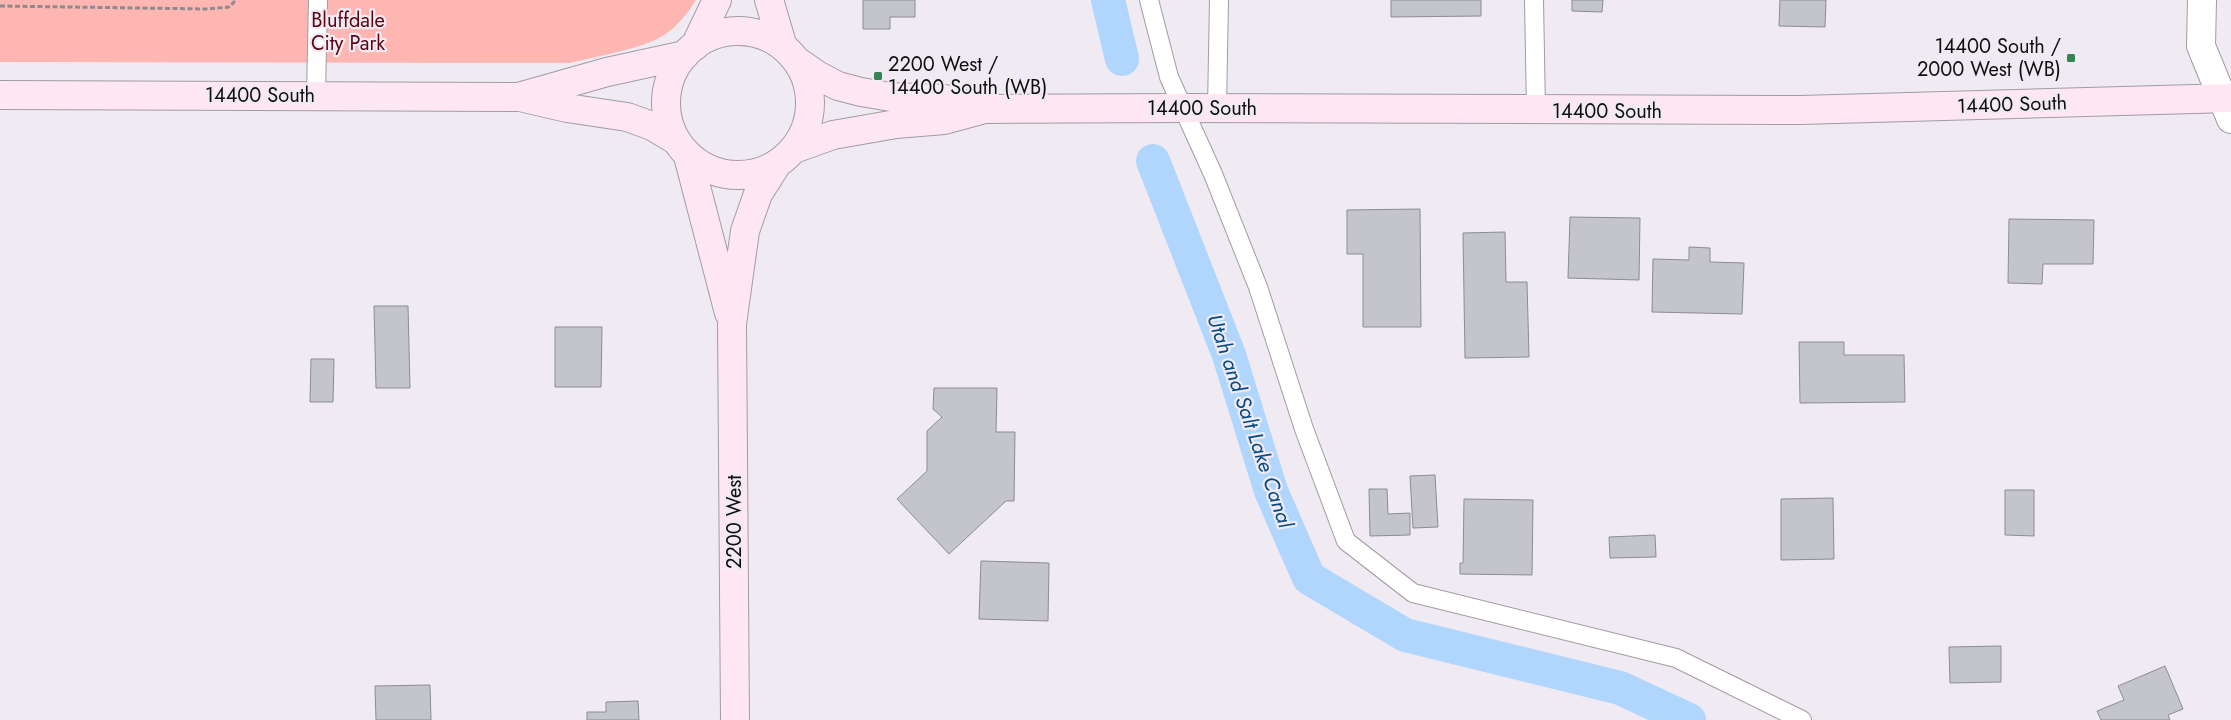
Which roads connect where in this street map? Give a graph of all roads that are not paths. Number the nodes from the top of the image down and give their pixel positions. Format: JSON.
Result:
{"nodes":[{"id":1,"x":318,"y":0,"type":"edge"},
{"id":2,"x":717,"y":0,"type":"edge"},
{"id":3,"x":769,"y":0,"type":"edge"},
{"id":4,"x":1148,"y":0,"type":"edge"},
{"id":5,"x":1219,"y":0,"type":"edge"},
{"id":6,"x":1534,"y":0,"type":"edge"},
{"id":7,"x":2202,"y":0,"type":"edge"},
{"id":8,"x":690,"y":50,"type":"junction"},
{"id":9,"x":790,"y":54,"type":"junction"},
{"id":10,"x":0,"y":94,"type":"edge"},
{"id":11,"x":316,"y":95,"type":"junction"},
{"id":12,"x":520,"y":97,"type":"junction"},
{"id":13,"x":2228,"y":105,"type":"edge"},
{"id":14,"x":1183,"y":108,"type":"junction"},
{"id":15,"x":1218,"y":108,"type":"junction"},
{"id":16,"x":983,"y":109,"type":"junction"},
{"id":17,"x":1536,"y":111,"type":"junction"},
{"id":18,"x":682,"y":148,"type":"junction"},
{"id":19,"x":785,"y":157,"type":"junction"},
{"id":20,"x":732,"y":324,"type":"junction"},
{"id":21,"x":735,"y":720,"type":"edge"},
{"id":22,"x":1802,"y":720,"type":"edge"}],
"edges":[{"from":1,"to":11,"type":"lane"},
{"from":2,"to":8,"type":"main road"},
{"from":3,"to":9,"type":"main road"},
{"from":4,"to":14,"type":"lane"},
{"from":5,"to":15,"type":"lane"},
{"from":6,"to":17,"type":"lane"},
{"from":7,"to":13,"type":"street"},
{"from":8,"to":9,"type":"main road"},
{"from":8,"to":12,"type":"main road","name":"14400 South"},
{"from":8,"to":18,"type":"main road"},
{"from":9,"to":16,"type":"main road","name":"14400 South"},
{"from":9,"to":19,"type":"main road"},
{"from":10,"to":11,"type":"main road","name":"14400 South"},
{"from":11,"to":12,"type":"main road","name":"14400 South"},
{"from":12,"to":18,"type":"main road","name":"14400 South"},
{"from":13,"to":17,"type":"main road","name":"14400 South"},
{"from":14,"to":15,"type":"main road","name":"14400 South"},
{"from":14,"to":16,"type":"main road","name":"14400 South"},
{"from":14,"to":22,"type":"lane"},
{"from":15,"to":17,"type":"main road","name":"14400 South"},
{"from":16,"to":19,"type":"main road","name":"14400 South"},
{"from":18,"to":19,"type":"main road"},
{"from":18,"to":20,"type":"main road","name":"2200 West"},
{"from":19,"to":20,"type":"main road","name":"2200 West"},
{"from":20,"to":21,"type":"main road","name":"2200 West"}]}
